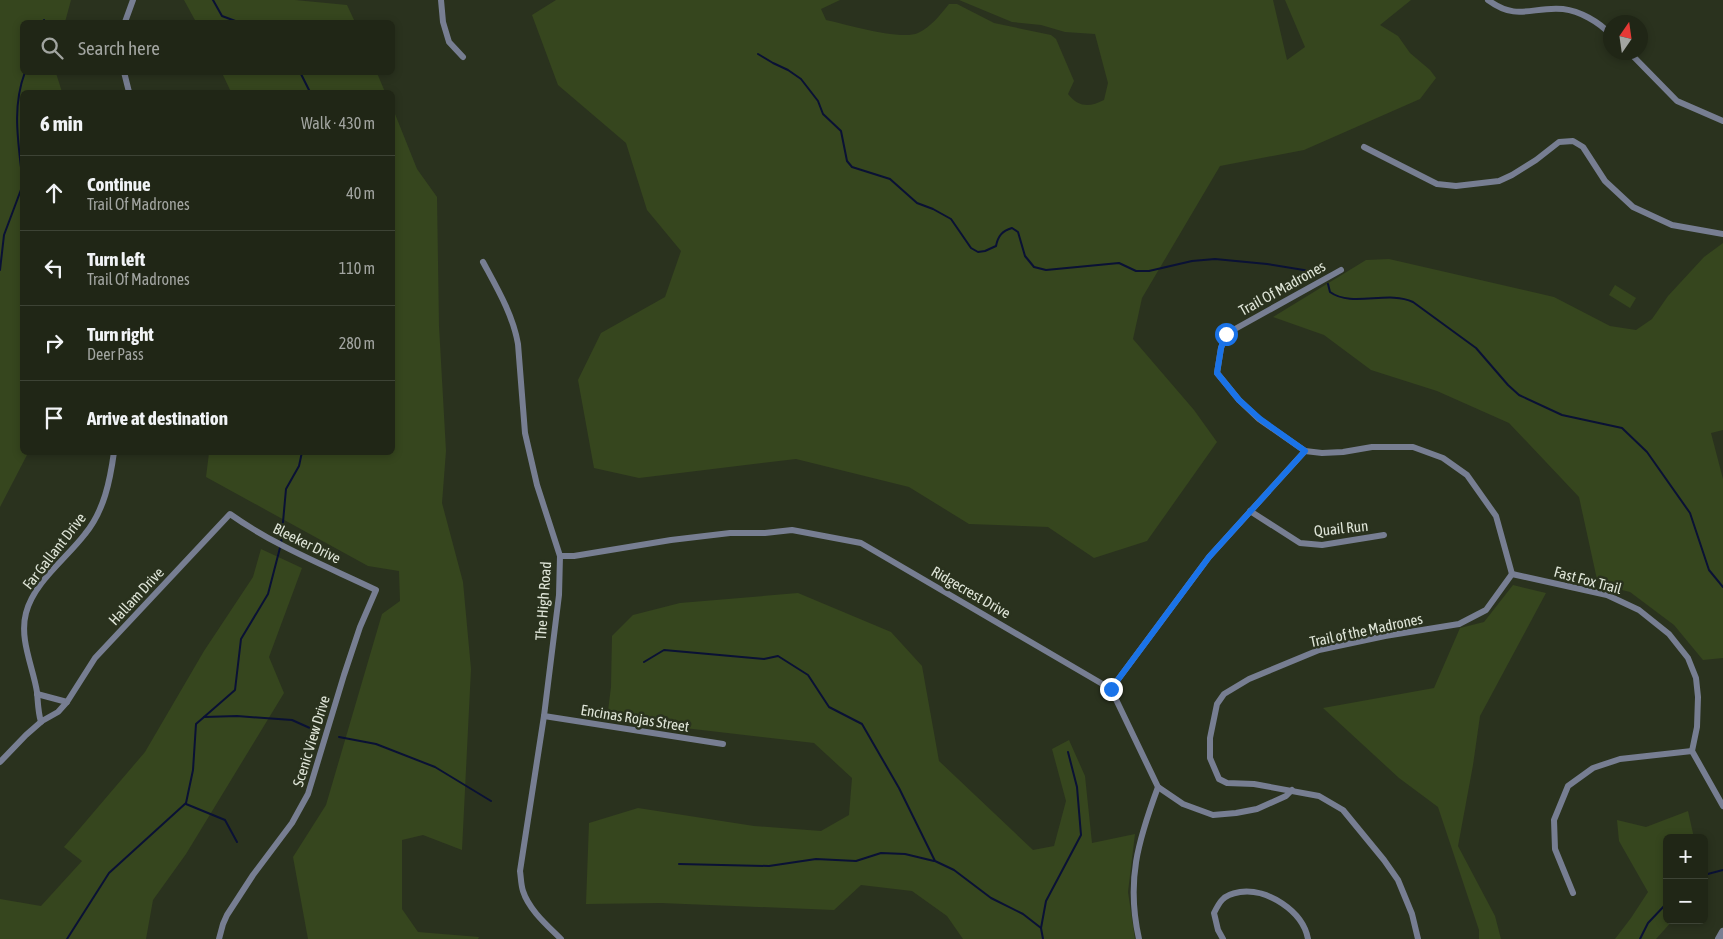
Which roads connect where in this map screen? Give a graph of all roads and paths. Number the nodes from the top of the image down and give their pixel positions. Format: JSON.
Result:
{"nodes":[{"id":1,"x":133,"y":0,"type":"edge"},
{"id":2,"x":441,"y":0,"type":"edge"},
{"id":3,"x":1488,"y":0,"type":"edge"},
{"id":4,"x":126,"y":20,"type":"edge"},
{"id":5,"x":1603,"y":29,"type":"edge"},
{"id":6,"x":463,"y":57,"type":"dead end"},
{"id":7,"x":1637,"y":60,"type":"edge"},
{"id":8,"x":125,"y":75,"type":"edge"},
{"id":9,"x":128,"y":90,"type":"edge"},
{"id":10,"x":1723,"y":121,"type":"edge"},
{"id":11,"x":1364,"y":147,"type":"dead end"},
{"id":12,"x":1723,"y":234,"type":"edge"},
{"id":13,"x":483,"y":262,"type":"dead end"},
{"id":14,"x":1341,"y":270,"type":"dead end"},
{"id":15,"x":1305,"y":451,"type":"junction"},
{"id":16,"x":114,"y":455,"type":"edge"},
{"id":17,"x":1250,"y":511,"type":"junction"},
{"id":18,"x":230,"y":514,"type":"joint"},
{"id":19,"x":1384,"y":535,"type":"dead end"},
{"id":20,"x":560,"y":556,"type":"junction"},
{"id":21,"x":1512,"y":574,"type":"junction"},
{"id":22,"x":376,"y":590,"type":"joint"},
{"id":23,"x":1111,"y":689,"type":"junction"},
{"id":24,"x":37,"y":694,"type":"junction"},
{"id":25,"x":67,"y":702,"type":"junction"},
{"id":26,"x":544,"y":716,"type":"junction"},
{"id":27,"x":41,"y":722,"type":"junction"},
{"id":28,"x":723,"y":744,"type":"dead end"},
{"id":29,"x":1692,"y":751,"type":"junction"},
{"id":30,"x":0,"y":762,"type":"edge"},
{"id":31,"x":1158,"y":787,"type":"junction"},
{"id":32,"x":1292,"y":790,"type":"junction"},
{"id":33,"x":1723,"y":806,"type":"edge"},
{"id":34,"x":1573,"y":893,"type":"dead end"},
{"id":35,"x":1723,"y":932,"type":"edge"},
{"id":36,"x":219,"y":939,"type":"edge"},
{"id":37,"x":561,"y":939,"type":"edge"},
{"id":38,"x":1139,"y":939,"type":"edge"},
{"id":39,"x":1224,"y":939,"type":"edge"},
{"id":40,"x":1308,"y":939,"type":"edge"},
{"id":41,"x":1418,"y":939,"type":"edge"},
{"id":42,"x":1719,"y":939,"type":"edge"}],
"edges":[{"from":1,"to":4,"type":"street"},
{"from":2,"to":6,"type":"street"},
{"from":3,"to":5,"type":"street"},
{"from":7,"to":10,"type":"street"},
{"from":8,"to":9,"type":"street"},
{"from":11,"to":12,"type":"street"},
{"from":13,"to":20,"type":"street","name":"The High Road"},
{"from":14,"to":15,"type":"street","name":"Trail Of Madrones"},
{"from":15,"to":17,"type":"street"},
{"from":15,"to":21,"type":"street"},
{"from":16,"to":24,"type":"street","name":"Far Gallant Drive"},
{"from":17,"to":19,"type":"street","name":"Quail Run"},
{"from":17,"to":23,"type":"street"},
{"from":18,"to":22,"type":"street","name":"Bleeker Drive"},
{"from":18,"to":25,"type":"street","name":"Hallam Drive"},
{"from":20,"to":23,"type":"street","name":"Ridgecrest Drive"},
{"from":20,"to":26,"type":"street","name":"The High Road"},
{"from":21,"to":29,"type":"street","name":"Fast Fox Trail"},
{"from":21,"to":32,"type":"street","name":"Trail of the Madrones"},
{"from":22,"to":36,"type":"street","name":"Scenic View Drive"},
{"from":23,"to":31,"type":"street"},
{"from":24,"to":25,"type":"street"},
{"from":24,"to":27,"type":"street"},
{"from":25,"to":27,"type":"street","name":"Hallam Drive"},
{"from":26,"to":28,"type":"street","name":"Encinas Rojas Street"},
{"from":26,"to":37,"type":"street","name":"The High Road"},
{"from":27,"to":30,"type":"street","name":"Hallam Drive"},
{"from":29,"to":33,"type":"street"},
{"from":29,"to":34,"type":"street"},
{"from":31,"to":32,"type":"street"},
{"from":31,"to":38,"type":"street"},
{"from":32,"to":41,"type":"street","name":"Trail of the Madrones"},
{"from":35,"to":42,"type":"street"},
{"from":39,"to":40,"type":"street"}]}
